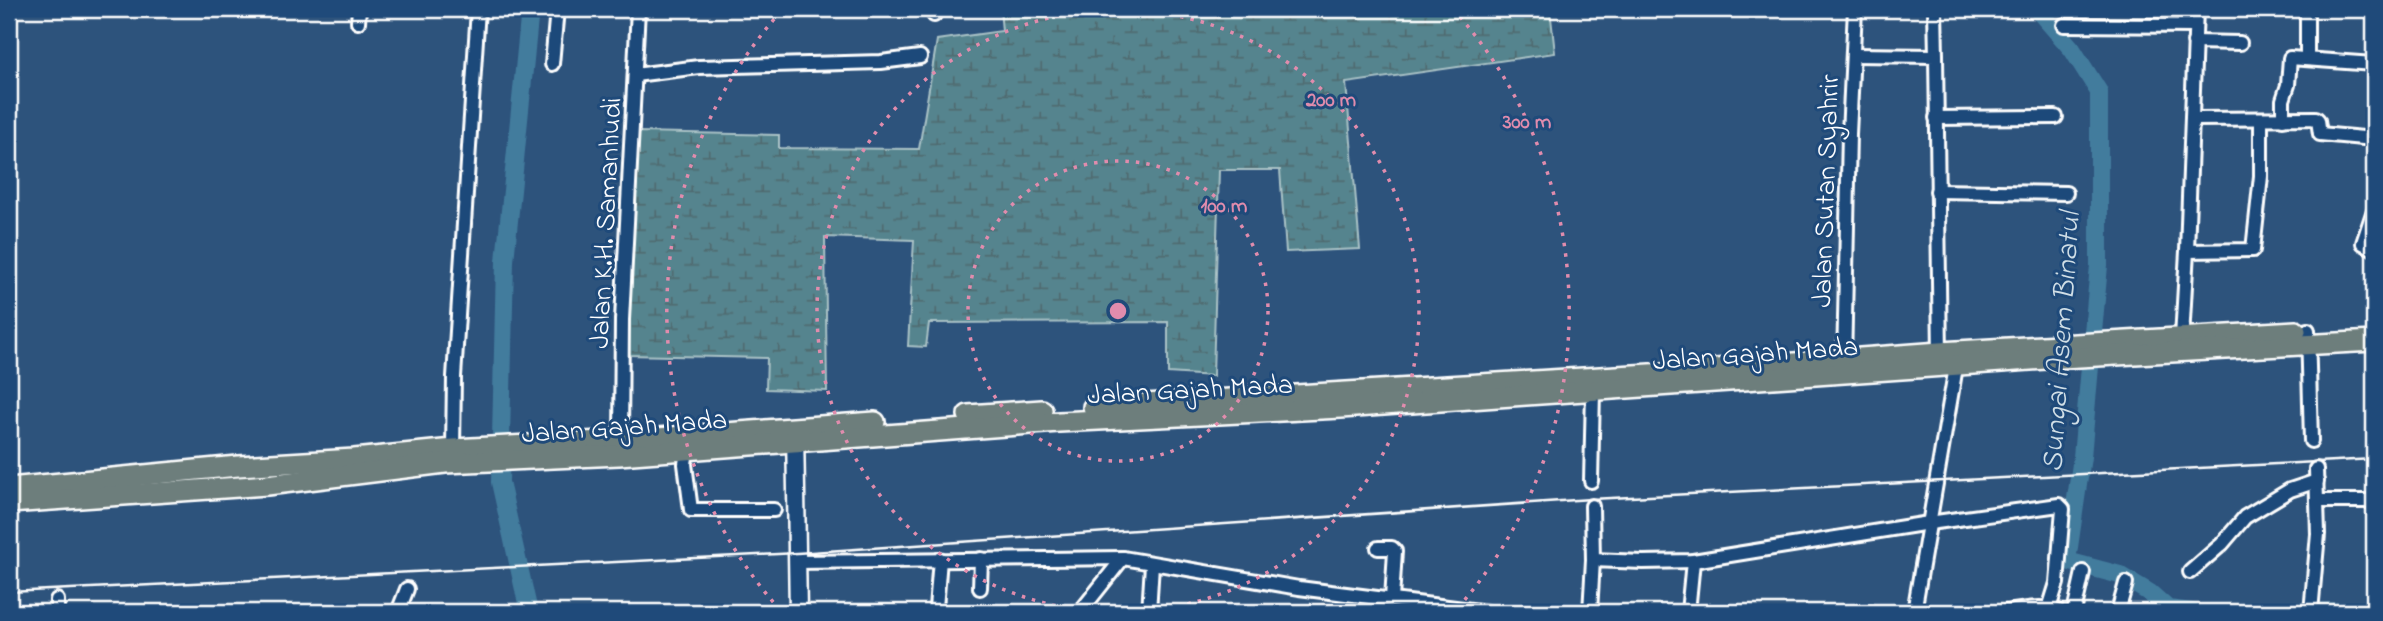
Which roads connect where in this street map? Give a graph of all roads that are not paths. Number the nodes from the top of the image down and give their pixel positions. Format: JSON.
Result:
{"nodes":[{"id":1,"x":359,"y":9,"type":"edge"},
{"id":2,"x":478,"y":9,"type":"edge"},
{"id":3,"x":557,"y":9,"type":"edge"},
{"id":4,"x":638,"y":9,"type":"edge"},
{"id":5,"x":1855,"y":9,"type":"edge"},
{"id":6,"x":1935,"y":9,"type":"edge"},
{"id":7,"x":2196,"y":9,"type":"edge"},
{"id":8,"x":2307,"y":9,"type":"edge"},
{"id":9,"x":358,"y":22,"type":"dead end"},
{"id":10,"x":2064,"y":25,"type":"dead end"},
{"id":11,"x":2195,"y":26,"type":"junction"},
{"id":12,"x":2194,"y":42,"type":"junction"},
{"id":13,"x":2240,"y":43,"type":"dead end"},
{"id":14,"x":1854,"y":55,"type":"junction"},
{"id":15,"x":1936,"y":56,"type":"junction"},
{"id":16,"x":920,"y":57,"type":"dead end"},
{"id":17,"x":2307,"y":58,"type":"junction"},
{"id":18,"x":552,"y":64,"type":"dead end"},
{"id":19,"x":2374,"y":64,"type":"edge"},
{"id":20,"x":635,"y":75,"type":"junction"},
{"id":21,"x":2056,"y":117,"type":"dead end"},
{"id":22,"x":1936,"y":118,"type":"junction"},
{"id":23,"x":2283,"y":119,"type":"junction"},
{"id":24,"x":2192,"y":120,"type":"junction"},
{"id":25,"x":2261,"y":120,"type":"junction"},
{"id":26,"x":2374,"y":139,"type":"edge"},
{"id":27,"x":1937,"y":191,"type":"junction"},
{"id":28,"x":2066,"y":193,"type":"dead end"},
{"id":29,"x":2374,"y":210,"type":"edge"},
{"id":30,"x":2374,"y":248,"type":"edge"},
{"id":31,"x":2187,"y":251,"type":"junction"},
{"id":32,"x":2374,"y":328,"type":"edge"},
{"id":33,"x":2308,"y":337,"type":"junction"},
{"id":34,"x":2182,"y":338,"type":"junction"},
{"id":35,"x":2374,"y":341,"type":"edge"},
{"id":36,"x":2135,"y":348,"type":"junction"},
{"id":37,"x":1948,"y":359,"type":"junction"},
{"id":38,"x":1844,"y":367,"type":"junction"},
{"id":39,"x":1593,"y":391,"type":"junction"},
{"id":40,"x":903,"y":426,"type":"junction"},
{"id":41,"x":796,"y":435,"type":"junction"},
{"id":42,"x":621,"y":440,"type":"junction"},
{"id":43,"x":2311,"y":441,"type":"dead end"},
{"id":44,"x":453,"y":449,"type":"junction"},
{"id":45,"x":687,"y":450,"type":"junction"},
{"id":46,"x":521,"y":452,"type":"junction"},
{"id":47,"x":475,"y":455,"type":"junction"},
{"id":48,"x":1591,"y":481,"type":"dead end"},
{"id":49,"x":9,"y":488,"type":"edge"},
{"id":50,"x":2374,"y":501,"type":"edge"},
{"id":51,"x":2319,"y":502,"type":"junction"},
{"id":52,"x":9,"y":503,"type":"edge"},
{"id":53,"x":1592,"y":506,"type":"dead end"},
{"id":54,"x":774,"y":510,"type":"dead end"},
{"id":55,"x":1929,"y":523,"type":"junction"},
{"id":56,"x":1378,"y":548,"type":"dead end"},
{"id":57,"x":1123,"y":558,"type":"junction"},
{"id":58,"x":940,"y":559,"type":"junction"},
{"id":59,"x":981,"y":559,"type":"junction"},
{"id":60,"x":1592,"y":560,"type":"junction"},
{"id":61,"x":1693,"y":561,"type":"junction"},
{"id":62,"x":796,"y":562,"type":"junction"},
{"id":63,"x":1152,"y":564,"type":"junction"},
{"id":64,"x":2083,"y":572,"type":"dead end"},
{"id":65,"x":2190,"y":572,"type":"dead end"},
{"id":66,"x":2126,"y":583,"type":"dead end"},
{"id":67,"x":980,"y":588,"type":"dead end"},
{"id":68,"x":407,"y":589,"type":"dead end"},
{"id":69,"x":1392,"y":599,"type":"junction"},
{"id":70,"x":936,"y":608,"type":"dead end"},
{"id":71,"x":2311,"y":608,"type":"edge"},
{"id":72,"x":1434,"y":609,"type":"edge"},
{"id":73,"x":2053,"y":611,"type":"edge"},
{"id":74,"x":398,"y":612,"type":"edge"},
{"id":75,"x":798,"y":612,"type":"edge"},
{"id":76,"x":1080,"y":612,"type":"edge"},
{"id":77,"x":1149,"y":612,"type":"edge"},
{"id":78,"x":1487,"y":612,"type":"edge"},
{"id":79,"x":1590,"y":612,"type":"edge"},
{"id":80,"x":1688,"y":612,"type":"edge"},
{"id":81,"x":1914,"y":612,"type":"edge"},
{"id":82,"x":2007,"y":612,"type":"edge"},
{"id":83,"x":2074,"y":612,"type":"edge"},
{"id":84,"x":2118,"y":612,"type":"edge"}],
"edges":[{"from":1,"to":9,"type":"street"},
{"from":2,"to":44,"type":"street"},
{"from":3,"to":18,"type":"street"},
{"from":4,"to":20,"type":"street","name":"Jalan K.H. Samanhudi"},
{"from":5,"to":14,"type":"street","name":"Jalan Sutan Syahrir"},
{"from":6,"to":15,"type":"street"},
{"from":7,"to":11,"type":"street"},
{"from":8,"to":17,"type":"street"},
{"from":10,"to":11,"type":"street"},
{"from":11,"to":12,"type":"street"},
{"from":12,"to":13,"type":"street"},
{"from":12,"to":24,"type":"street"},
{"from":14,"to":15,"type":"street"},
{"from":14,"to":38,"type":"street","name":"Jalan Sutan Syahrir"},
{"from":15,"to":22,"type":"street"},
{"from":16,"to":20,"type":"street"},
{"from":17,"to":19,"type":"street"},
{"from":17,"to":23,"type":"street"},
{"from":20,"to":42,"type":"street","name":"Jalan K.H. Samanhudi"},
{"from":21,"to":22,"type":"street"},
{"from":22,"to":27,"type":"street"},
{"from":23,"to":25,"type":"street"},
{"from":23,"to":26,"type":"street"},
{"from":24,"to":25,"type":"street"},
{"from":24,"to":31,"type":"street"},
{"from":25,"to":31,"type":"street"},
{"from":27,"to":28,"type":"street"},
{"from":27,"to":37,"type":"street"},
{"from":29,"to":30,"type":"street"},
{"from":31,"to":34,"type":"street"},
{"from":32,"to":33,"type":"highway","name":"Jalan Gajah Mada"},
{"from":33,"to":34,"type":"highway","name":"Jalan Gajah Mada"},
{"from":33,"to":35,"type":"highway","name":"Jalan Gajah Mada"},
{"from":33,"to":36,"type":"highway","name":"Jalan Gajah Mada"},
{"from":33,"to":43,"type":"street"},
{"from":34,"to":36,"type":"highway","name":"Jalan Gajah Mada"},
{"from":36,"to":37,"type":"highway","name":"Jalan Gajah Mada"},
{"from":37,"to":38,"type":"highway","name":"Jalan Gajah Mada"},
{"from":37,"to":55,"type":"street"},
{"from":38,"to":39,"type":"highway","name":"Jalan Gajah Mada"},
{"from":38,"to":40,"type":"highway","name":"Jalan Gajah Mada"},
{"from":39,"to":40,"type":"highway","name":"Jalan Gajah Mada"},
{"from":39,"to":48,"type":"street"},
{"from":40,"to":41,"type":"highway","name":"Jalan Gajah Mada"},
{"from":41,"to":42,"type":"highway","name":"Jalan Gajah Mada"},
{"from":41,"to":45,"type":"highway","name":"Jalan Gajah Mada"},
{"from":41,"to":62,"type":"street"},
{"from":42,"to":46,"type":"highway","name":"Jalan Gajah Mada"},
{"from":44,"to":47,"type":"highway","name":"Jalan Gajah Mada"},
{"from":44,"to":49,"type":"highway","name":"Jalan Gajah Mada"},
{"from":45,"to":46,"type":"highway","name":"Jalan Gajah Mada"},
{"from":45,"to":54,"type":"street"},
{"from":46,"to":47,"type":"highway","name":"Jalan Gajah Mada"},
{"from":47,"to":52,"type":"highway","name":"Jalan Gajah Mada"},
{"from":50,"to":51,"type":"street"},
{"from":51,"to":65,"type":"street"},
{"from":51,"to":71,"type":"street"},
{"from":53,"to":60,"type":"street"},
{"from":55,"to":61,"type":"street"},
{"from":55,"to":73,"type":"street"},
{"from":55,"to":81,"type":"street"},
{"from":56,"to":69,"type":"street"},
{"from":57,"to":59,"type":"street"},
{"from":57,"to":63,"type":"street"},
{"from":57,"to":76,"type":"street"},
{"from":58,"to":59,"type":"street"},
{"from":58,"to":62,"type":"street"},
{"from":58,"to":70,"type":"street"},
{"from":59,"to":67,"type":"street"},
{"from":60,"to":61,"type":"street"},
{"from":60,"to":79,"type":"street"},
{"from":61,"to":80,"type":"street"},
{"from":62,"to":75,"type":"street"},
{"from":63,"to":69,"type":"street"},
{"from":63,"to":77,"type":"street"},
{"from":64,"to":83,"type":"street"},
{"from":66,"to":84,"type":"street"},
{"from":68,"to":74,"type":"street"},
{"from":69,"to":72,"type":"street"},
{"from":72,"to":78,"type":"street"},
{"from":73,"to":82,"type":"street"}]}
